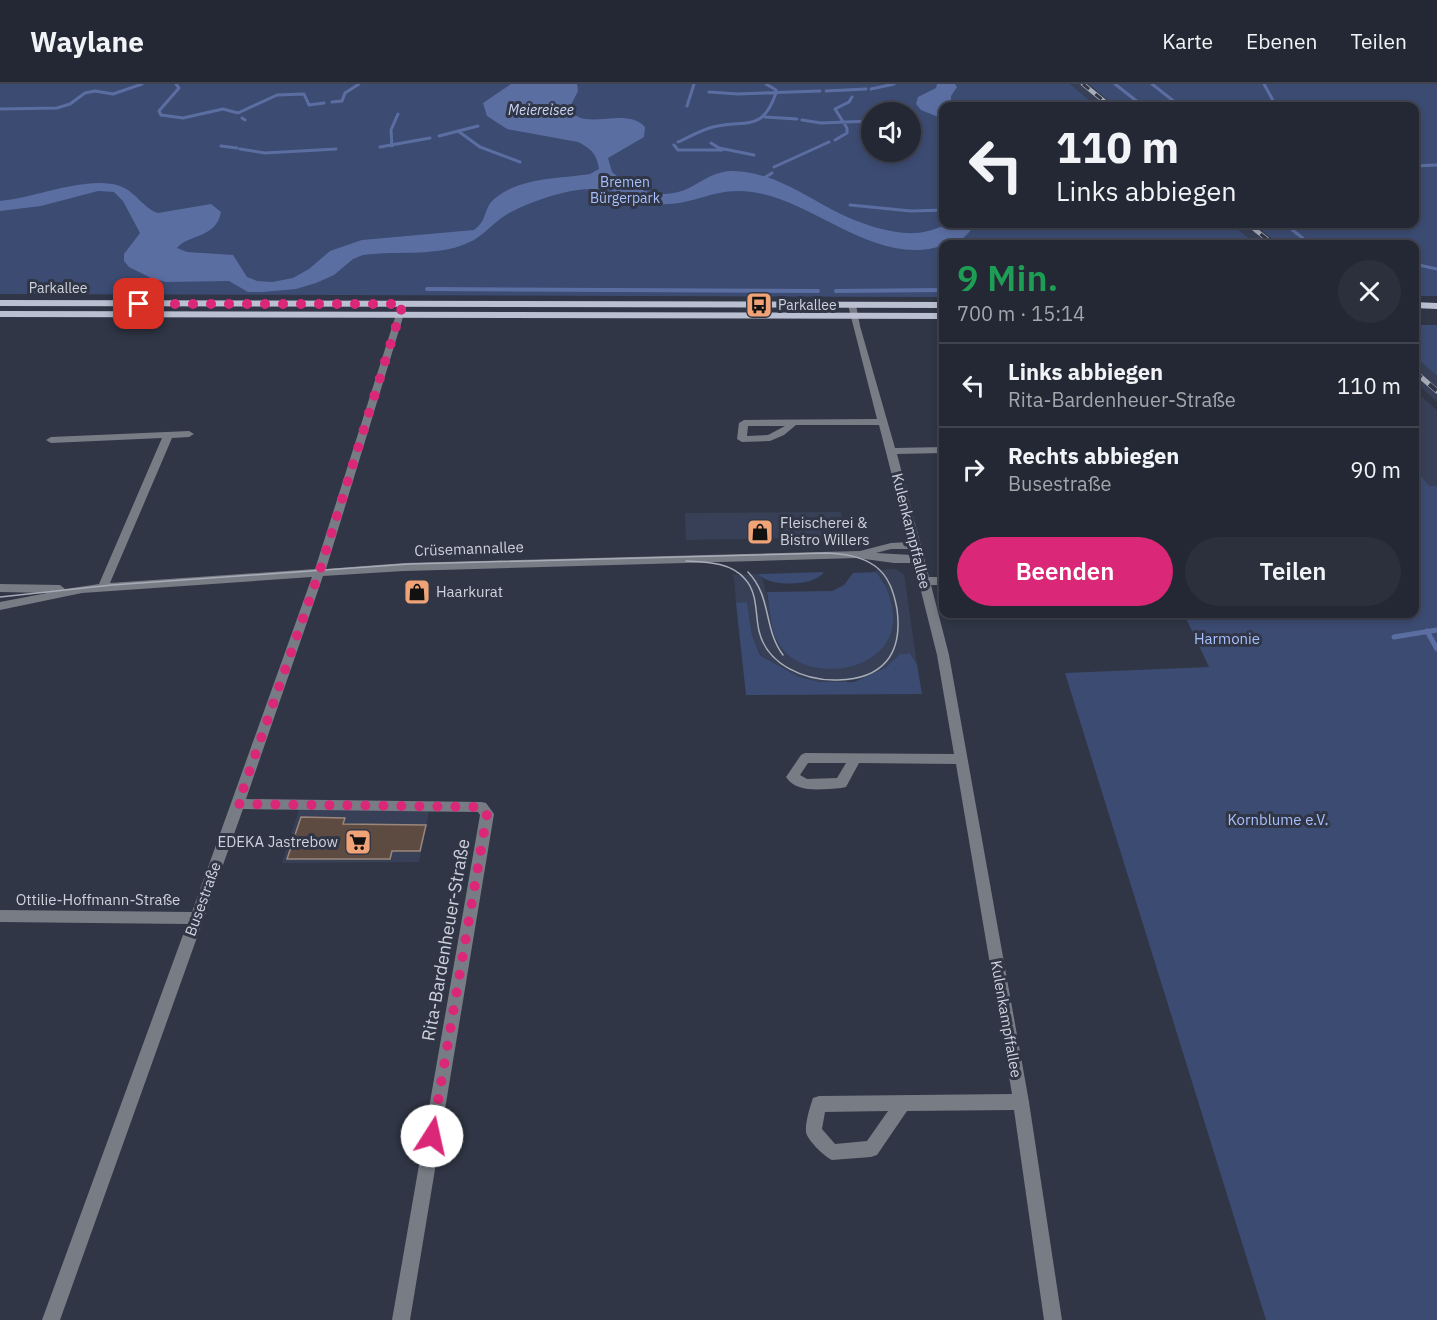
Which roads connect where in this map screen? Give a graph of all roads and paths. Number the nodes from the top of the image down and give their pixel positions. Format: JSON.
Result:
{"nodes":[{"id":1,"x":0,"y":303,"type":"edge"},
{"id":2,"x":939,"y":305,"type":"edge"},
{"id":3,"x":1419,"y":305,"type":"edge"},
{"id":4,"x":1437,"y":306,"type":"edge"},
{"id":5,"x":401,"y":310,"type":"junction"},
{"id":6,"x":853,"y":310,"type":"junction"},
{"id":7,"x":0,"y":314,"type":"edge"},
{"id":8,"x":1419,"y":315,"type":"edge"},
{"id":9,"x":1437,"y":315,"type":"edge"},
{"id":10,"x":939,"y":316,"type":"edge"},
{"id":11,"x":883,"y":422,"type":"junction"},
{"id":12,"x":793,"y":423,"type":"junction"},
{"id":13,"x":189,"y":434,"type":"dead end"},
{"id":14,"x":168,"y":435,"type":"junction"},
{"id":15,"x":51,"y":440,"type":"dead end"},
{"id":16,"x":939,"y":450,"type":"edge"},
{"id":17,"x":891,"y":451,"type":"junction"},
{"id":18,"x":916,"y":552,"type":"junction"},
{"id":19,"x":319,"y":573,"type":"junction"},
{"id":20,"x":923,"y":581,"type":"junction"},
{"id":21,"x":939,"y":581,"type":"edge"},
{"id":22,"x":104,"y":587,"type":"junction"},
{"id":23,"x":0,"y":588,"type":"edge"},
{"id":24,"x":82,"y":589,"type":"junction"},
{"id":25,"x":0,"y":606,"type":"edge"},
{"id":26,"x":855,"y":759,"type":"dead end"},
{"id":27,"x":960,"y":759,"type":"junction"},
{"id":28,"x":238,"y":804,"type":"junction"},
{"id":29,"x":0,"y":916,"type":"edge"},
{"id":30,"x":195,"y":918,"type":"junction"},
{"id":31,"x":1021,"y":1102,"type":"junction"},
{"id":32,"x":902,"y":1104,"type":"junction"},
{"id":33,"x":51,"y":1320,"type":"edge"},
{"id":34,"x":401,"y":1320,"type":"edge"},
{"id":35,"x":1053,"y":1320,"type":"edge"}],
"edges":[{"from":1,"to":5,"type":"main road","name":"Parkallee"},
{"from":2,"to":6,"type":"main road","name":"Parkallee"},
{"from":3,"to":4,"type":"main road"},
{"from":5,"to":6,"type":"main road","name":"Parkallee"},
{"from":5,"to":7,"type":"main road","name":"Parkallee"},
{"from":5,"to":19,"type":"street","name":"Busestraße"},
{"from":6,"to":10,"type":"main road","name":"Parkallee"},
{"from":6,"to":11,"type":"street","name":"Kulenkampffallee"},
{"from":8,"to":9,"type":"main road"},
{"from":11,"to":12,"type":"street"},
{"from":11,"to":17,"type":"street","name":"Kulenkampffallee"},
{"from":12,"to":12,"type":"street"},
{"from":13,"to":14,"type":"street"},
{"from":14,"to":15,"type":"street"},
{"from":14,"to":22,"type":"street"},
{"from":16,"to":17,"type":"street"},
{"from":17,"to":18,"type":"street","name":"Kulenkampffallee"},
{"from":18,"to":19,"type":"street","name":"Crüsemannallee"},
{"from":18,"to":20,"type":"street","name":"Kulenkampffallee"},
{"from":19,"to":22,"type":"street","name":"Crüsemannallee"},
{"from":19,"to":28,"type":"street","name":"Busestraße"},
{"from":20,"to":21,"type":"street"},
{"from":20,"to":27,"type":"street","name":"Kulenkampffallee"},
{"from":22,"to":24,"type":"street","name":"Crüsemannallee"},
{"from":23,"to":24,"type":"street","name":"Crüsemannallee"},
{"from":24,"to":25,"type":"street","name":"Crüsemannallee"},
{"from":26,"to":27,"type":"street"},
{"from":27,"to":31,"type":"street","name":"Kulenkampffallee"},
{"from":28,"to":30,"type":"street","name":"Busestraße"},
{"from":28,"to":34,"type":"street","name":"Rita-Bardenheuer-Straße"},
{"from":29,"to":30,"type":"street","name":"Ottilie-Hoffmann-Straße"},
{"from":30,"to":33,"type":"street","name":"Busestraße"},
{"from":31,"to":32,"type":"street"},
{"from":31,"to":35,"type":"street","name":"Kulenkampffallee"},
{"from":32,"to":32,"type":"street"}]}
